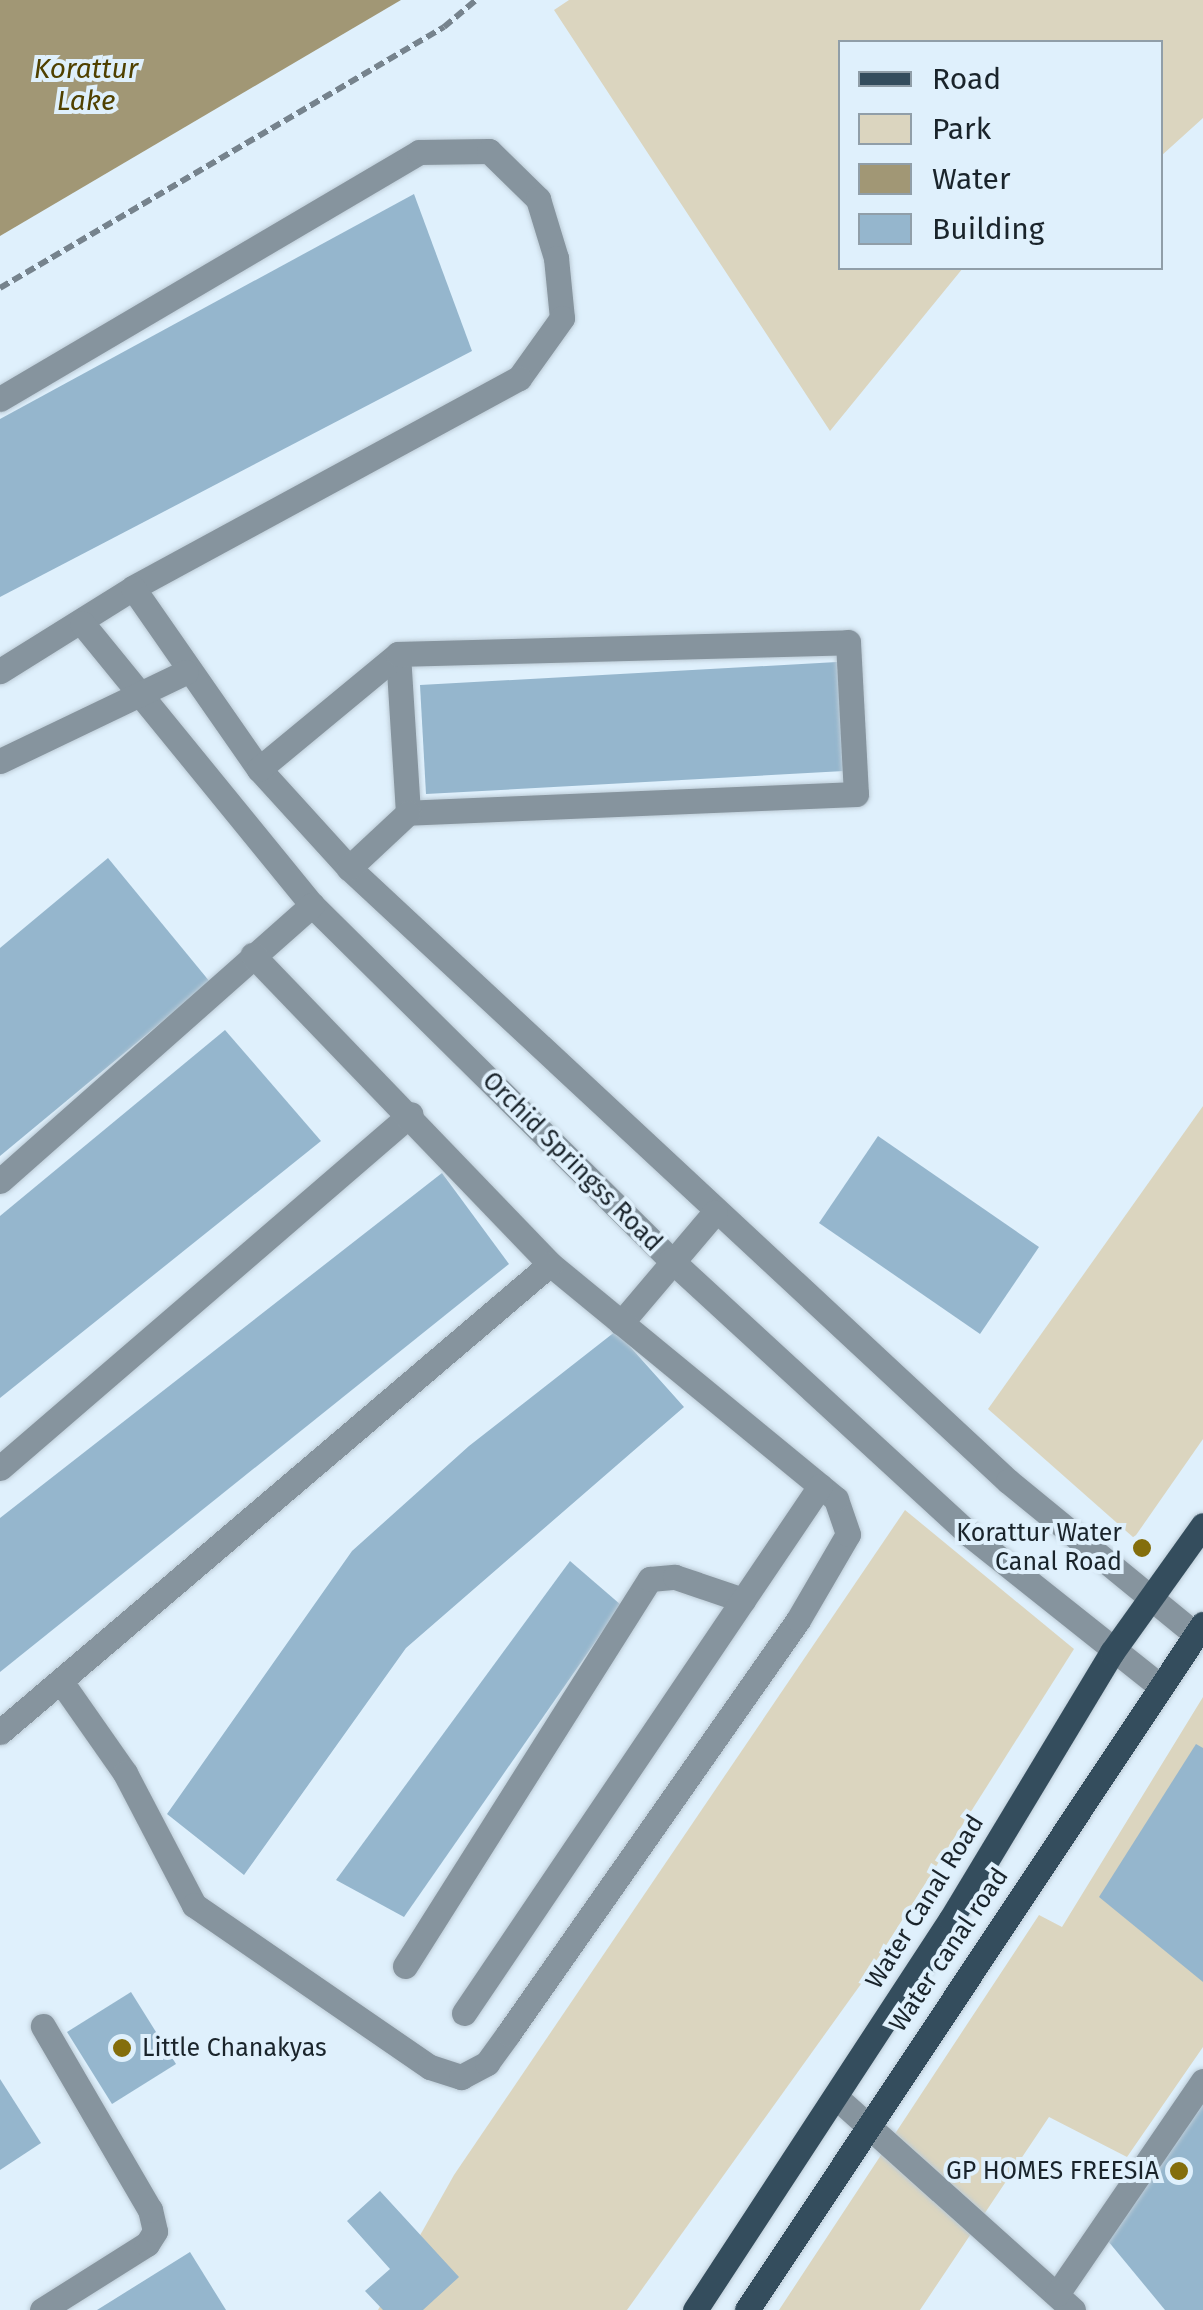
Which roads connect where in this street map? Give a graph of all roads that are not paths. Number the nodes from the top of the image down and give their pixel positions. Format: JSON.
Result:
{"nodes":[{"id":1,"x":0,"y":399,"type":"edge"},
{"id":2,"x":133,"y":588,"type":"junction"},
{"id":3,"x":82,"y":624,"type":"junction"},
{"id":4,"x":398,"y":654,"type":"junction"},
{"id":5,"x":0,"y":671,"type":"edge"},
{"id":6,"x":186,"y":672,"type":"junction"},
{"id":7,"x":134,"y":693,"type":"junction"},
{"id":8,"x":0,"y":761,"type":"edge"},
{"id":9,"x":258,"y":769,"type":"junction"},
{"id":10,"x":408,"y":813,"type":"junction"},
{"id":11,"x":349,"y":868,"type":"junction"},
{"id":12,"x":312,"y":905,"type":"junction"},
{"id":13,"x":253,"y":955,"type":"junction"},
{"id":14,"x":411,"y":1114,"type":"junction"},
{"id":15,"x":0,"y":1181,"type":"edge"},
{"id":16,"x":715,"y":1212,"type":"junction"},
{"id":17,"x":671,"y":1260,"type":"junction"},
{"id":18,"x":550,"y":1264,"type":"junction"},
{"id":19,"x":622,"y":1323,"type":"junction"},
{"id":20,"x":0,"y":1468,"type":"edge"},
{"id":21,"x":820,"y":1486,"type":"junction"},
{"id":22,"x":1203,"y":1525,"type":"edge"},
{"id":23,"x":1153,"y":1599,"type":"junction"},
{"id":24,"x":743,"y":1600,"type":"junction"},
{"id":25,"x":1199,"y":1629,"type":"edge"},
{"id":26,"x":1112,"y":1652,"type":"junction"},
{"id":27,"x":62,"y":1683,"type":"junction"},
{"id":28,"x":1161,"y":1687,"type":"junction"},
{"id":29,"x":0,"y":1732,"type":"edge"},
{"id":30,"x":405,"y":1966,"type":"dead end"},
{"id":31,"x":910,"y":1983,"type":"junction"},
{"id":32,"x":945,"y":2010,"type":"junction"},
{"id":33,"x":464,"y":2013,"type":"dead end"},
{"id":34,"x":43,"y":2026,"type":"dead end"},
{"id":35,"x":1203,"y":2081,"type":"edge"},
{"id":36,"x":836,"y":2098,"type":"junction"},
{"id":37,"x":868,"y":2125,"type":"junction"},
{"id":38,"x":1065,"y":2302,"type":"edge"},
{"id":39,"x":42,"y":2310,"type":"edge"},
{"id":40,"x":695,"y":2310,"type":"edge"},
{"id":41,"x":747,"y":2310,"type":"edge"}],
"edges":[{"from":1,"to":2,"type":"street"},
{"from":2,"to":3,"type":"street"},
{"from":2,"to":6,"type":"street"},
{"from":3,"to":5,"type":"street"},
{"from":3,"to":7,"type":"street","name":"Orchid Springss Road"},
{"from":4,"to":9,"type":"street"},
{"from":4,"to":10,"type":"street"},
{"from":4,"to":10,"type":"street"},
{"from":6,"to":7,"type":"street"},
{"from":6,"to":9,"type":"street"},
{"from":7,"to":8,"type":"street"},
{"from":7,"to":12,"type":"street","name":"Orchid Springss Road"},
{"from":9,"to":11,"type":"street"},
{"from":10,"to":11,"type":"street"},
{"from":11,"to":16,"type":"street"},
{"from":12,"to":13,"type":"street"},
{"from":12,"to":17,"type":"street","name":"Orchid Springss Road"},
{"from":13,"to":14,"type":"street"},
{"from":13,"to":15,"type":"street"},
{"from":14,"to":18,"type":"street"},
{"from":14,"to":20,"type":"street"},
{"from":16,"to":17,"type":"street"},
{"from":16,"to":23,"type":"street"},
{"from":17,"to":19,"type":"street"},
{"from":17,"to":26,"type":"street","name":"Orchid Springss Road"},
{"from":18,"to":19,"type":"street"},
{"from":18,"to":27,"type":"street"},
{"from":19,"to":21,"type":"street"},
{"from":21,"to":24,"type":"street"},
{"from":21,"to":27,"type":"street"},
{"from":22,"to":23,"type":"main road","name":"Water Canal Road"},
{"from":23,"to":25,"type":"street"},
{"from":23,"to":26,"type":"main road","name":"Water Canal Road"},
{"from":24,"to":30,"type":"street"},
{"from":24,"to":33,"type":"street"},
{"from":25,"to":28,"type":"main road","name":"Water canal road"},
{"from":26,"to":28,"type":"street","name":"Orchid Springss Road"},
{"from":26,"to":31,"type":"main road","name":"Water Canal Road"},
{"from":27,"to":29,"type":"street"},
{"from":28,"to":32,"type":"main road","name":"Water canal road"},
{"from":31,"to":32,"type":"main road"},
{"from":31,"to":36,"type":"main road","name":"Water Canal Road"},
{"from":32,"to":37,"type":"main road","name":"Water canal road"},
{"from":34,"to":39,"type":"street"},
{"from":35,"to":38,"type":"street"},
{"from":36,"to":37,"type":"street"},
{"from":36,"to":40,"type":"main road","name":"Water Canal Road"},
{"from":37,"to":38,"type":"street"},
{"from":37,"to":41,"type":"main road","name":"Water canal road"}]}
